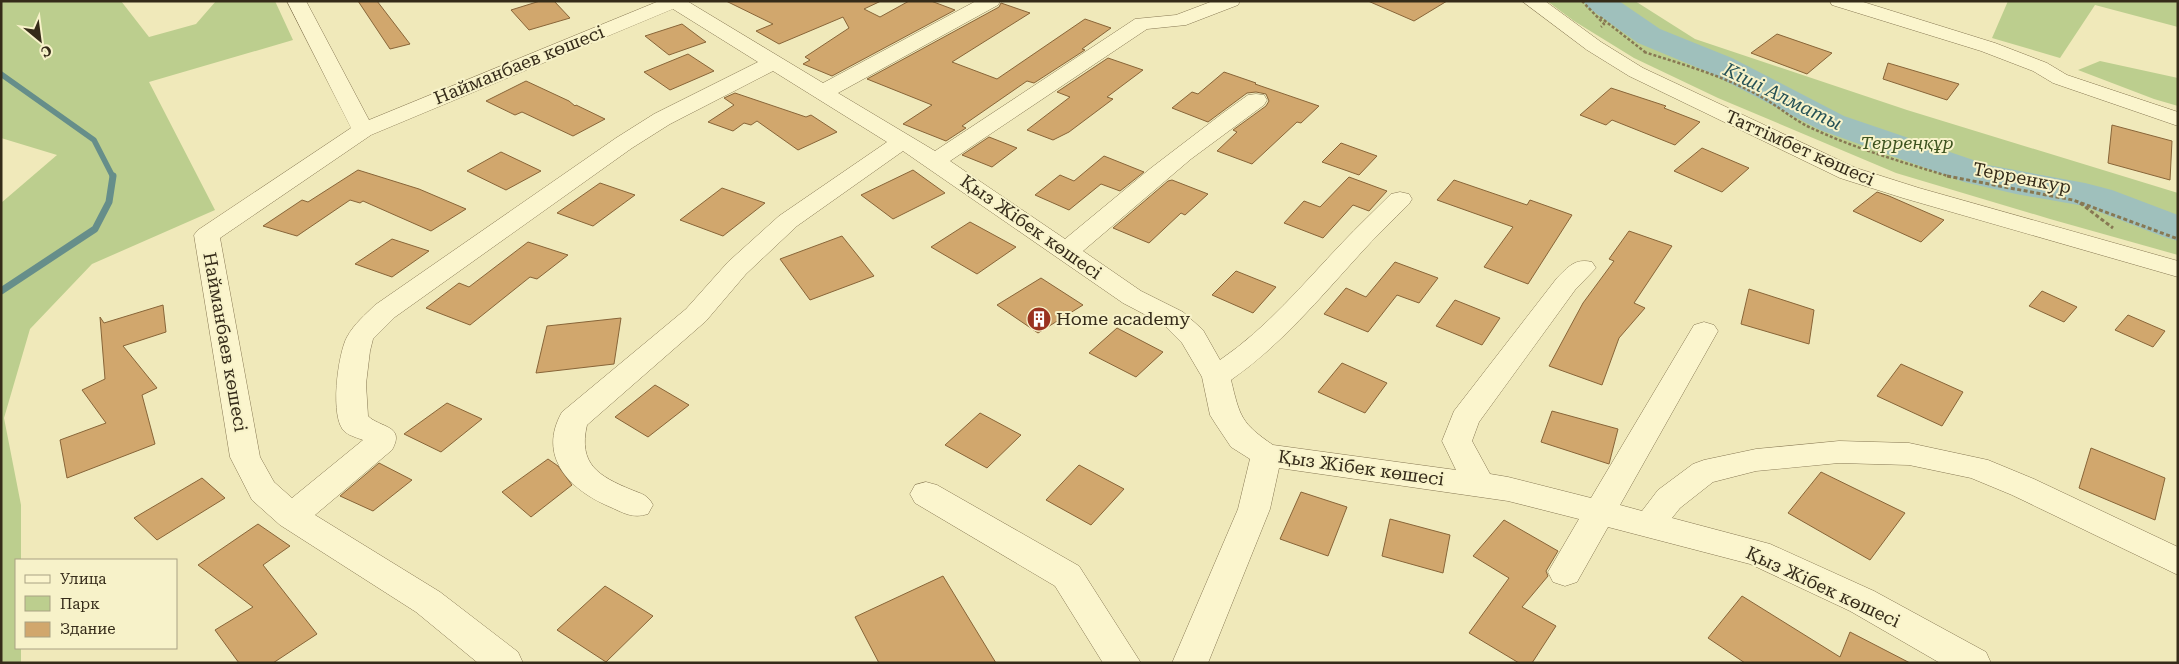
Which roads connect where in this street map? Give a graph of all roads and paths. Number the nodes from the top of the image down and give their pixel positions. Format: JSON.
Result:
{"nodes":[{"id":1,"x":296,"y":1,"type":"edge"},
{"id":2,"x":673,"y":1,"type":"edge"},
{"id":3,"x":990,"y":1,"type":"edge"},
{"id":4,"x":1231,"y":1,"type":"edge"},
{"id":5,"x":1530,"y":1,"type":"edge"},
{"id":6,"x":1582,"y":1,"type":"edge"},
{"id":7,"x":1839,"y":1,"type":"edge"},
{"id":8,"x":1592,"y":11,"type":"junction"},
{"id":9,"x":1598,"y":30,"type":"dead end"},
{"id":10,"x":1638,"y":51,"type":"dead end"},
{"id":11,"x":1647,"y":54,"type":"junction"},
{"id":12,"x":774,"y":62,"type":"junction"},
{"id":13,"x":823,"y":92,"type":"junction"},
{"id":14,"x":1256,"y":100,"type":"dead end"},
{"id":15,"x":2178,"y":119,"type":"edge"},
{"id":16,"x":363,"y":130,"type":"junction"},
{"id":17,"x":903,"y":141,"type":"junction"},
{"id":18,"x":935,"y":161,"type":"junction"},
{"id":19,"x":1400,"y":199,"type":"dead end"},
{"id":20,"x":2077,"y":201,"type":"junction"},
{"id":21,"x":2116,"y":230,"type":"dead end"},
{"id":22,"x":2178,"y":239,"type":"edge"},
{"id":23,"x":1066,"y":252,"type":"junction"},
{"id":24,"x":1582,"y":268,"type":"dead end"},
{"id":25,"x":2178,"y":269,"type":"edge"},
{"id":26,"x":1704,"y":331,"type":"dead end"},
{"id":27,"x":1216,"y":377,"type":"junction"},
{"id":28,"x":1266,"y":455,"type":"junction"},
{"id":29,"x":1479,"y":484,"type":"junction"},
{"id":30,"x":926,"y":494,"type":"dead end"},
{"id":31,"x":637,"y":505,"type":"dead end"},
{"id":32,"x":1599,"y":512,"type":"junction"},
{"id":33,"x":291,"y":516,"type":"junction"},
{"id":34,"x":1649,"y":525,"type":"junction"},
{"id":35,"x":2178,"y":562,"type":"edge"},
{"id":36,"x":1565,"y":572,"type":"dead end"},
{"id":37,"x":505,"y":663,"type":"edge"},
{"id":38,"x":1123,"y":663,"type":"edge"},
{"id":39,"x":1190,"y":663,"type":"edge"},
{"id":40,"x":1973,"y":663,"type":"edge"}],
"edges":[{"from":1,"to":16,"type":"street"},
{"from":2,"to":12,"type":"street","name":"Қыз Жібек көшесі"},
{"from":2,"to":16,"type":"street","name":"Найманбаев көшесі"},
{"from":3,"to":13,"type":"street"},
{"from":4,"to":18,"type":"street"},
{"from":5,"to":25,"type":"street","name":"Таттімбет көшесі"},
{"from":6,"to":8,"type":"path"},
{"from":7,"to":15,"type":"street"},
{"from":8,"to":9,"type":"path"},
{"from":8,"to":11,"type":"path"},
{"from":10,"to":11,"type":"path","name":"Терренкур"},
{"from":11,"to":20,"type":"path","name":"Терренкур"},
{"from":12,"to":13,"type":"street","name":"Қыз Жібек көшесі"},
{"from":12,"to":33,"type":"street"},
{"from":13,"to":17,"type":"street","name":"Қыз Жібек көшесі"},
{"from":14,"to":23,"type":"street"},
{"from":16,"to":33,"type":"street","name":"Найманбаев көшесі"},
{"from":17,"to":18,"type":"street","name":"Қыз Жібек көшесі"},
{"from":17,"to":31,"type":"street"},
{"from":18,"to":23,"type":"street","name":"Қыз Жібек көшесі"},
{"from":19,"to":27,"type":"street"},
{"from":20,"to":21,"type":"path"},
{"from":20,"to":22,"type":"path","name":"Терренкур"},
{"from":23,"to":27,"type":"street","name":"Қыз Жібек көшесі"},
{"from":24,"to":29,"type":"street"},
{"from":26,"to":32,"type":"street"},
{"from":27,"to":28,"type":"street","name":"Қыз Жібек көшесі"},
{"from":28,"to":29,"type":"street","name":"Қыз Жібек көшесі"},
{"from":28,"to":39,"type":"street"},
{"from":29,"to":32,"type":"street","name":"Қыз Жібек көшесі"},
{"from":30,"to":38,"type":"street"},
{"from":32,"to":34,"type":"street","name":"Қыз Жібек көшесі"},
{"from":32,"to":36,"type":"street"},
{"from":33,"to":37,"type":"street","name":"Найманбаев көшесі"},
{"from":34,"to":35,"type":"street"},
{"from":34,"to":40,"type":"street","name":"Қыз Жібек көшесі"}]}
